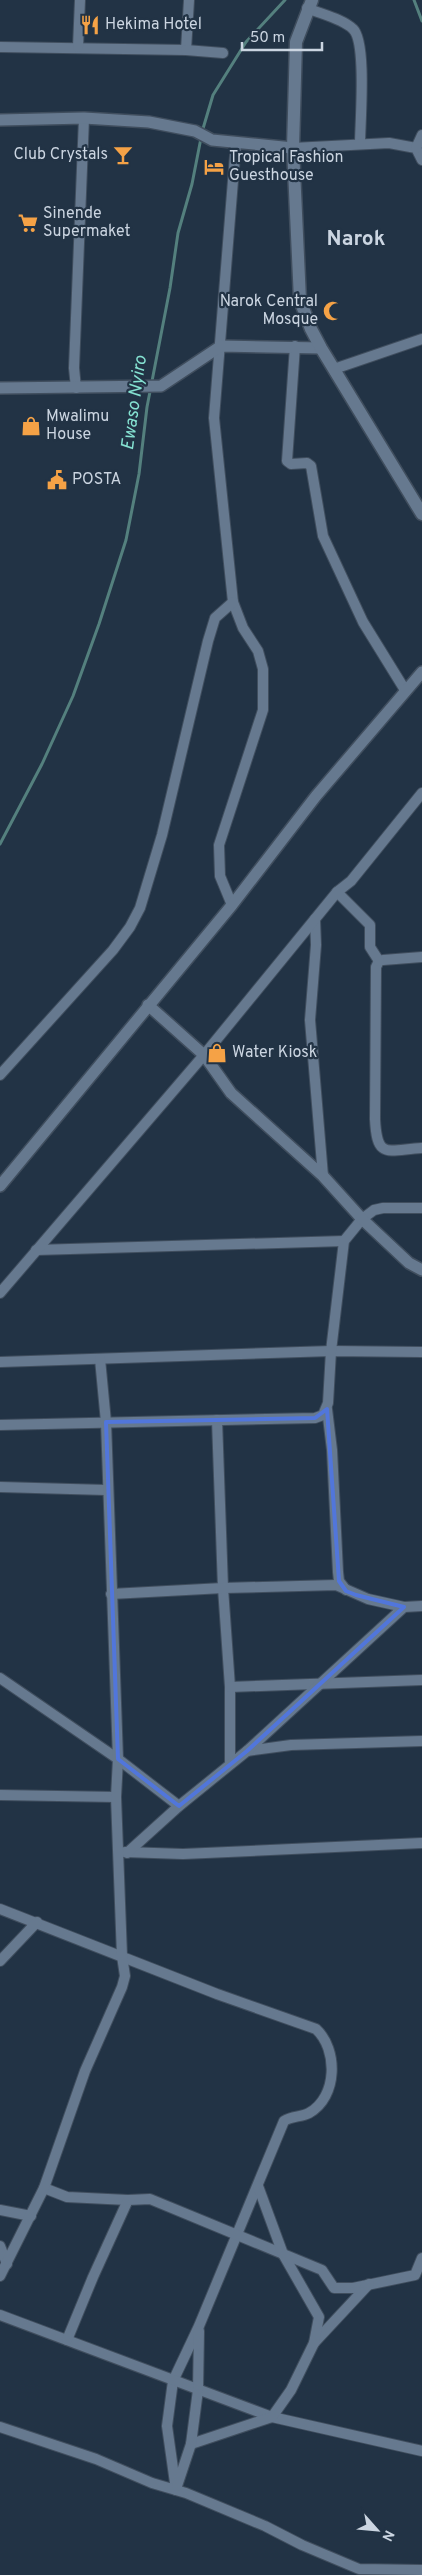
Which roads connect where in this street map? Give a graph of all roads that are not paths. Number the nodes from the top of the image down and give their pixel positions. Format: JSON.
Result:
{"nodes":[{"id":1,"x":80,"y":0,"type":"edge"},
{"id":2,"x":189,"y":0,"type":"edge"},
{"id":3,"x":310,"y":4,"type":"edge"},
{"id":4,"x":0,"y":47,"type":"edge"},
{"id":5,"x":78,"y":47,"type":"junction"},
{"id":6,"x":186,"y":50,"type":"junction"},
{"id":7,"x":223,"y":53,"type":"dead end"},
{"id":8,"x":84,"y":118,"type":"junction"},
{"id":9,"x":0,"y":120,"type":"edge"},
{"id":10,"x":422,"y":135,"type":"edge"},
{"id":11,"x":236,"y":143,"type":"junction"},
{"id":12,"x":360,"y":144,"type":"junction"},
{"id":13,"x":293,"y":148,"type":"junction"},
{"id":14,"x":416,"y":148,"type":"junction"},
{"id":15,"x":422,"y":160,"type":"edge"},
{"id":16,"x":422,"y":339,"type":"edge"},
{"id":17,"x":220,"y":346,"type":"junction"},
{"id":18,"x":295,"y":346,"type":"junction"},
{"id":19,"x":321,"y":348,"type":"junction"},
{"id":20,"x":334,"y":368,"type":"junction"},
{"id":21,"x":0,"y":388,"type":"edge"},
{"id":22,"x":76,"y":388,"type":"junction"},
{"id":23,"x":422,"y":514,"type":"edge"},
{"id":24,"x":233,"y":602,"type":"junction"},
{"id":25,"x":422,"y":672,"type":"edge"},
{"id":26,"x":405,"y":690,"type":"junction"},
{"id":27,"x":422,"y":792,"type":"edge"},
{"id":28,"x":337,"y":892,"type":"junction"},
{"id":29,"x":232,"y":906,"type":"junction"},
{"id":30,"x":315,"y":919,"type":"junction"},
{"id":31,"x":422,"y":957,"type":"edge"},
{"id":32,"x":379,"y":961,"type":"junction"},
{"id":33,"x":148,"y":1005,"type":"junction"},
{"id":34,"x":204,"y":1055,"type":"junction"},
{"id":35,"x":0,"y":1075,"type":"edge"},
{"id":36,"x":422,"y":1148,"type":"edge"},
{"id":37,"x":323,"y":1176,"type":"junction"},
{"id":38,"x":0,"y":1186,"type":"edge"},
{"id":39,"x":422,"y":1208,"type":"edge"},
{"id":40,"x":362,"y":1219,"type":"junction"},
{"id":41,"x":344,"y":1241,"type":"junction"},
{"id":42,"x":36,"y":1250,"type":"junction"},
{"id":43,"x":422,"y":1270,"type":"edge"},
{"id":44,"x":0,"y":1293,"type":"edge"},
{"id":45,"x":332,"y":1351,"type":"junction"},
{"id":46,"x":422,"y":1352,"type":"edge"},
{"id":47,"x":100,"y":1359,"type":"junction"},
{"id":48,"x":0,"y":1362,"type":"edge"},
{"id":49,"x":326,"y":1409,"type":"junction"},
{"id":50,"x":217,"y":1420,"type":"junction"},
{"id":51,"x":106,"y":1422,"type":"junction"},
{"id":52,"x":0,"y":1425,"type":"edge"},
{"id":53,"x":0,"y":1487,"type":"edge"},
{"id":54,"x":106,"y":1490,"type":"junction"},
{"id":55,"x":223,"y":1588,"type":"junction"},
{"id":56,"x":346,"y":1591,"type":"junction"},
{"id":57,"x":111,"y":1594,"type":"junction"},
{"id":58,"x":422,"y":1606,"type":"edge"},
{"id":59,"x":404,"y":1607,"type":"junction"},
{"id":60,"x":0,"y":1678,"type":"edge"},
{"id":61,"x":422,"y":1680,"type":"edge"},
{"id":62,"x":319,"y":1683,"type":"junction"},
{"id":63,"x":230,"y":1688,"type":"junction"},
{"id":64,"x":422,"y":1741,"type":"edge"},
{"id":65,"x":247,"y":1751,"type":"junction"},
{"id":66,"x":118,"y":1760,"type":"junction"},
{"id":67,"x":230,"y":1764,"type":"junction"},
{"id":68,"x":0,"y":1795,"type":"edge"},
{"id":69,"x":116,"y":1797,"type":"junction"},
{"id":70,"x":179,"y":1806,"type":"junction"},
{"id":71,"x":422,"y":1843,"type":"edge"},
{"id":72,"x":123,"y":1852,"type":"junction"},
{"id":73,"x":0,"y":1909,"type":"edge"},
{"id":74,"x":37,"y":1922,"type":"junction"},
{"id":75,"x":122,"y":1956,"type":"junction"},
{"id":76,"x":0,"y":1961,"type":"edge"},
{"id":77,"x":258,"y":2186,"type":"junction"},
{"id":78,"x":44,"y":2188,"type":"junction"},
{"id":79,"x":128,"y":2200,"type":"junction"},
{"id":80,"x":0,"y":2210,"type":"edge"},
{"id":81,"x":32,"y":2216,"type":"junction"},
{"id":82,"x":237,"y":2235,"type":"junction"},
{"id":83,"x":0,"y":2246,"type":"edge"},
{"id":84,"x":282,"y":2254,"type":"junction"},
{"id":85,"x":422,"y":2258,"type":"edge"},
{"id":86,"x":7,"y":2264,"type":"junction"},
{"id":87,"x":0,"y":2276,"type":"edge"},
{"id":88,"x":370,"y":2284,"type":"junction"},
{"id":89,"x":0,"y":2315,"type":"edge"},
{"id":90,"x":199,"y":2326,"type":"junction"},
{"id":91,"x":68,"y":2340,"type":"junction"},
{"id":92,"x":314,"y":2343,"type":"junction"},
{"id":93,"x":173,"y":2381,"type":"junction"},
{"id":94,"x":198,"y":2390,"type":"junction"},
{"id":95,"x":272,"y":2417,"type":"junction"},
{"id":96,"x":0,"y":2427,"type":"edge"},
{"id":97,"x":191,"y":2444,"type":"junction"},
{"id":98,"x":422,"y":2451,"type":"edge"},
{"id":99,"x":176,"y":2490,"type":"junction"},
{"id":100,"x":422,"y":2570,"type":"edge"}],
"edges":[{"from":1,"to":5,"type":"street"},
{"from":2,"to":6,"type":"street"},
{"from":3,"to":12,"type":"street"},
{"from":3,"to":13,"type":"main road"},
{"from":4,"to":5,"type":"street"},
{"from":5,"to":6,"type":"street"},
{"from":6,"to":7,"type":"street"},
{"from":8,"to":9,"type":"street"},
{"from":8,"to":11,"type":"street"},
{"from":8,"to":22,"type":"street"},
{"from":10,"to":14,"type":"street"},
{"from":11,"to":13,"type":"street"},
{"from":11,"to":17,"type":"street"},
{"from":12,"to":13,"type":"street"},
{"from":12,"to":14,"type":"street"},
{"from":13,"to":19,"type":"main road"},
{"from":14,"to":15,"type":"street"},
{"from":16,"to":20,"type":"street"},
{"from":17,"to":18,"type":"street"},
{"from":17,"to":22,"type":"street"},
{"from":17,"to":24,"type":"street"},
{"from":18,"to":19,"type":"street"},
{"from":18,"to":26,"type":"street"},
{"from":19,"to":20,"type":"main road"},
{"from":20,"to":23,"type":"main road"},
{"from":21,"to":22,"type":"street"},
{"from":24,"to":29,"type":"street"},
{"from":24,"to":35,"type":"street"},
{"from":25,"to":26,"type":"street"},
{"from":26,"to":29,"type":"street"},
{"from":27,"to":28,"type":"street"},
{"from":28,"to":30,"type":"street"},
{"from":28,"to":32,"type":"street"},
{"from":29,"to":33,"type":"street"},
{"from":30,"to":34,"type":"street"},
{"from":30,"to":37,"type":"street"},
{"from":31,"to":32,"type":"street"},
{"from":32,"to":36,"type":"street"},
{"from":33,"to":34,"type":"street"},
{"from":33,"to":38,"type":"street"},
{"from":34,"to":37,"type":"street"},
{"from":34,"to":42,"type":"street"},
{"from":37,"to":40,"type":"street"},
{"from":39,"to":40,"type":"street"},
{"from":40,"to":41,"type":"street"},
{"from":40,"to":43,"type":"street"},
{"from":41,"to":42,"type":"street"},
{"from":41,"to":45,"type":"street"},
{"from":42,"to":44,"type":"street"},
{"from":45,"to":46,"type":"street"},
{"from":45,"to":47,"type":"street"},
{"from":45,"to":49,"type":"street"},
{"from":47,"to":48,"type":"street"},
{"from":47,"to":51,"type":"street"},
{"from":49,"to":50,"type":"street"},
{"from":49,"to":56,"type":"street"},
{"from":50,"to":51,"type":"street"},
{"from":50,"to":55,"type":"street"},
{"from":51,"to":52,"type":"street"},
{"from":51,"to":54,"type":"street"},
{"from":53,"to":54,"type":"street"},
{"from":54,"to":57,"type":"street"},
{"from":55,"to":56,"type":"street"},
{"from":55,"to":57,"type":"street"},
{"from":55,"to":63,"type":"street"},
{"from":56,"to":59,"type":"street"},
{"from":57,"to":66,"type":"street"},
{"from":58,"to":59,"type":"street"},
{"from":59,"to":62,"type":"street"},
{"from":60,"to":66,"type":"street"},
{"from":61,"to":62,"type":"street"},
{"from":62,"to":63,"type":"street"},
{"from":62,"to":65,"type":"street"},
{"from":63,"to":67,"type":"street"},
{"from":64,"to":65,"type":"street"},
{"from":65,"to":67,"type":"street"},
{"from":66,"to":69,"type":"street"},
{"from":66,"to":70,"type":"street"},
{"from":67,"to":70,"type":"street"},
{"from":68,"to":69,"type":"street"},
{"from":69,"to":72,"type":"street"},
{"from":70,"to":72,"type":"street"},
{"from":71,"to":72,"type":"street"},
{"from":72,"to":75,"type":"street"},
{"from":73,"to":74,"type":"street"},
{"from":74,"to":75,"type":"street"},
{"from":74,"to":76,"type":"street"},
{"from":75,"to":77,"type":"street"},
{"from":75,"to":78,"type":"street"},
{"from":77,"to":82,"type":"street"},
{"from":77,"to":84,"type":"street"},
{"from":78,"to":79,"type":"street"},
{"from":78,"to":81,"type":"street"},
{"from":79,"to":82,"type":"street"},
{"from":79,"to":91,"type":"street"},
{"from":80,"to":81,"type":"street"},
{"from":81,"to":86,"type":"street"},
{"from":82,"to":84,"type":"street"},
{"from":82,"to":90,"type":"street"},
{"from":83,"to":86,"type":"street"},
{"from":84,"to":88,"type":"street"},
{"from":84,"to":92,"type":"street"},
{"from":85,"to":88,"type":"street"},
{"from":86,"to":87,"type":"street"},
{"from":88,"to":92,"type":"street"},
{"from":89,"to":91,"type":"street"},
{"from":90,"to":93,"type":"street"},
{"from":90,"to":94,"type":"street"},
{"from":91,"to":93,"type":"street"},
{"from":92,"to":95,"type":"street"},
{"from":93,"to":94,"type":"street"},
{"from":93,"to":99,"type":"street"},
{"from":94,"to":95,"type":"street"},
{"from":94,"to":97,"type":"street"},
{"from":95,"to":97,"type":"street"},
{"from":95,"to":98,"type":"street"},
{"from":96,"to":99,"type":"street"},
{"from":97,"to":99,"type":"street"},
{"from":99,"to":100,"type":"street"}]}
